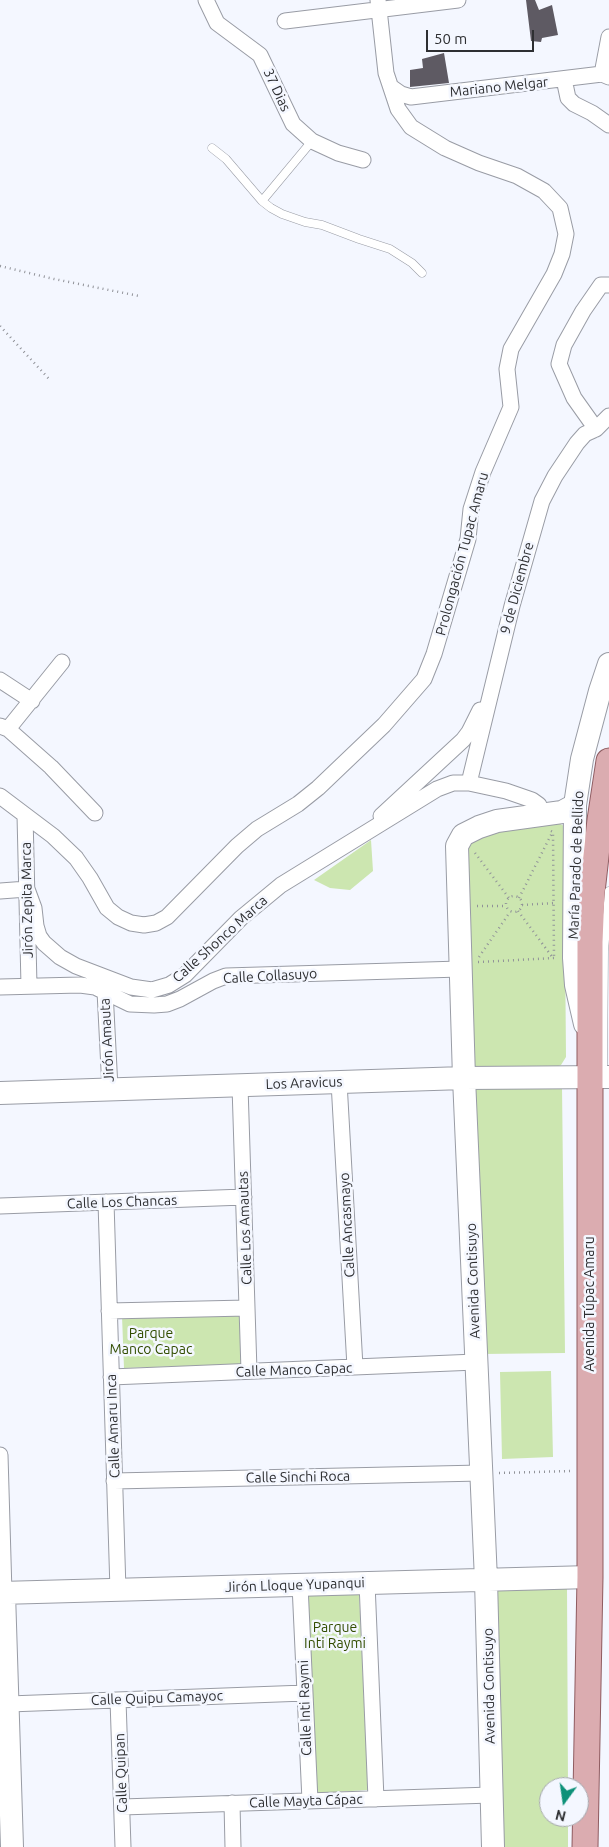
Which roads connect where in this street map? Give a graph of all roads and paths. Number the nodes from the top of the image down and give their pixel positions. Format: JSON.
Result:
{"nodes":[{"id":1,"x":206,"y":0,"type":"edge"},
{"id":2,"x":458,"y":0,"type":"edge"},
{"id":3,"x":379,"y":5,"type":"edge"},
{"id":4,"x":285,"y":21,"type":"dead end"},
{"id":5,"x":609,"y":37,"type":"edge"},
{"id":6,"x":605,"y":76,"type":"edge"},
{"id":7,"x":564,"y":79,"type":"junction"},
{"id":8,"x":391,"y":87,"type":"junction"},
{"id":9,"x":609,"y":125,"type":"edge"},
{"id":10,"x":312,"y":141,"type":"junction"},
{"id":11,"x":212,"y":148,"type":"dead end"},
{"id":12,"x":363,"y":160,"type":"dead end"},
{"id":13,"x":262,"y":201,"type":"junction"},
{"id":14,"x":0,"y":266,"type":"edge"},
{"id":15,"x":422,"y":273,"type":"dead end"},
{"id":16,"x":609,"y":286,"type":"edge"},
{"id":17,"x":139,"y":296,"type":"dead end"},
{"id":18,"x":0,"y":326,"type":"edge"},
{"id":19,"x":50,"y":380,"type":"dead end"},
{"id":20,"x":609,"y":416,"type":"edge"},
{"id":21,"x":596,"y":429,"type":"junction"},
{"id":22,"x":62,"y":662,"type":"dead end"},
{"id":23,"x":609,"y":664,"type":"edge"},
{"id":24,"x":0,"y":680,"type":"edge"},
{"id":25,"x":492,"y":684,"type":"junction"},
{"id":26,"x":32,"y":701,"type":"junction"},
{"id":27,"x":4,"y":728,"type":"edge"},
{"id":28,"x":609,"y":762,"type":"edge"},
{"id":29,"x":469,"y":783,"type":"junction"},
{"id":30,"x":0,"y":796,"type":"edge"},
{"id":31,"x":576,"y":805,"type":"junction"},
{"id":32,"x":95,"y":813,"type":"dead end"},
{"id":33,"x":25,"y":815,"type":"junction"},
{"id":34,"x":609,"y":818,"type":"edge"},
{"id":35,"x":547,"y":826,"type":"junction"},
{"id":36,"x":358,"y":838,"type":"junction"},
{"id":37,"x":597,"y":843,"type":"junction"},
{"id":38,"x":472,"y":857,"type":"dead end"},
{"id":39,"x":27,"y":889,"type":"junction"},
{"id":40,"x":0,"y":891,"type":"edge"},
{"id":41,"x":609,"y":891,"type":"edge"},
{"id":42,"x":509,"y":898,"type":"junction"},
{"id":43,"x":519,"y":898,"type":"junction"},
{"id":44,"x":563,"y":903,"type":"junction"},
{"id":45,"x":522,"y":905,"type":"junction"},
{"id":46,"x":458,"y":906,"type":"junction"},
{"id":47,"x":506,"y":906,"type":"junction"},
{"id":48,"x":518,"y":911,"type":"junction"},
{"id":49,"x":510,"y":912,"type":"junction"},
{"id":50,"x":475,"y":953,"type":"dead end"},
{"id":51,"x":564,"y":958,"type":"junction"},
{"id":52,"x":468,"y":966,"type":"junction"},
{"id":53,"x":30,"y":986,"type":"junction"},
{"id":54,"x":0,"y":987,"type":"edge"},
{"id":55,"x":105,"y":991,"type":"junction"},
{"id":56,"x":590,"y":1038,"type":"junction"},
{"id":57,"x":600,"y":1077,"type":"edge"},
{"id":58,"x":464,"y":1078,"type":"junction"},
{"id":59,"x":339,"y":1082,"type":"junction"},
{"id":60,"x":240,"y":1086,"type":"junction"},
{"id":61,"x":110,"y":1089,"type":"junction"},
{"id":62,"x":0,"y":1093,"type":"edge"},
{"id":63,"x":244,"y":1197,"type":"junction"},
{"id":64,"x":106,"y":1202,"type":"junction"},
{"id":65,"x":0,"y":1206,"type":"edge"},
{"id":66,"x":247,"y":1308,"type":"junction"},
{"id":67,"x":109,"y":1311,"type":"junction"},
{"id":68,"x":476,"y":1362,"type":"junction"},
{"id":69,"x":355,"y":1367,"type":"junction"},
{"id":70,"x":249,"y":1371,"type":"junction"},
{"id":71,"x":111,"y":1377,"type":"junction"},
{"id":72,"x":0,"y":1454,"type":"edge"},
{"id":73,"x":590,"y":1471,"type":"junction"},
{"id":74,"x":481,"y":1473,"type":"junction"},
{"id":75,"x":114,"y":1481,"type":"junction"},
{"id":76,"x":590,"y":1577,"type":"junction"},
{"id":77,"x":486,"y":1580,"type":"junction"},
{"id":78,"x":367,"y":1583,"type":"junction"},
{"id":79,"x":300,"y":1585,"type":"junction"},
{"id":80,"x":118,"y":1590,"type":"junction"},
{"id":81,"x":2,"y":1593,"type":"edge"},
{"id":82,"x":305,"y":1693,"type":"junction"},
{"id":83,"x":118,"y":1700,"type":"junction"},
{"id":84,"x":8,"y":1704,"type":"junction"},
{"id":85,"x":491,"y":1795,"type":"junction"},
{"id":86,"x":376,"y":1799,"type":"junction"},
{"id":87,"x":310,"y":1801,"type":"junction"},
{"id":88,"x":232,"y":1804,"type":"junction"},
{"id":89,"x":122,"y":1807,"type":"junction"},
{"id":90,"x":12,"y":1847,"type":"edge"},
{"id":91,"x":123,"y":1847,"type":"edge"},
{"id":92,"x":234,"y":1847,"type":"edge"},
{"id":93,"x":492,"y":1847,"type":"edge"},
{"id":94,"x":585,"y":1847,"type":"edge"}],
"edges":[{"from":1,"to":10,"type":"street","name":"37 Dias"},
{"from":2,"to":3,"type":"street"},
{"from":3,"to":4,"type":"street"},
{"from":3,"to":8,"type":"street"},
{"from":5,"to":6,"type":"street"},
{"from":6,"to":7,"type":"street","name":"Mariano Melgar"},
{"from":7,"to":8,"type":"street","name":"Mariano Melgar"},
{"from":7,"to":9,"type":"street"},
{"from":8,"to":33,"type":"street","name":"Prolongación Tupac Amaru"},
{"from":10,"to":12,"type":"street","name":"37 Dias"},
{"from":10,"to":13,"type":"lane"},
{"from":11,"to":13,"type":"lane"},
{"from":13,"to":15,"type":"lane"},
{"from":14,"to":17,"type":"path"},
{"from":16,"to":21,"type":"street"},
{"from":18,"to":19,"type":"path"},
{"from":20,"to":21,"type":"street","name":"9 de Diciembre"},
{"from":21,"to":25,"type":"street","name":"9 de Diciembre"},
{"from":22,"to":26,"type":"street"},
{"from":23,"to":31,"type":"street","name":"María Parado de Bellido"},
{"from":24,"to":26,"type":"street"},
{"from":25,"to":29,"type":"street","name":"9 de Diciembre"},
{"from":25,"to":36,"type":"street"},
{"from":26,"to":27,"type":"street"},
{"from":27,"to":32,"type":"street"},
{"from":28,"to":37,"type":"main road","name":"Avenida Túpac Amaru"},
{"from":29,"to":35,"type":"street","name":"Calle Shonco Marca"},
{"from":29,"to":36,"type":"street","name":"Calle Shonco Marca"},
{"from":30,"to":33,"type":"street","name":"Prolongación Tupac Amaru"},
{"from":31,"to":35,"type":"street","name":"Avenida Contisuyo"},
{"from":31,"to":44,"type":"street","name":"María Parado de Bellido"},
{"from":33,"to":39,"type":"street","name":"Jirón Zepita Marca"},
{"from":34,"to":37,"type":"main road"},
{"from":35,"to":43,"type":"path"},
{"from":35,"to":44,"type":"path"},
{"from":35,"to":46,"type":"street","name":"Avenida Contisuyo"},
{"from":36,"to":39,"type":"street","name":"Calle Shonco Marca"},
{"from":37,"to":56,"type":"main road","name":"Avenida Túpac Amaru"},
{"from":38,"to":42,"type":"path"},
{"from":39,"to":40,"type":"street"},
{"from":39,"to":53,"type":"street","name":"Jirón Zepita Marca"},
{"from":41,"to":57,"type":"lane"},
{"from":42,"to":43,"type":"path"},
{"from":42,"to":47,"type":"path"},
{"from":43,"to":45,"type":"path"},
{"from":44,"to":45,"type":"path"},
{"from":44,"to":51,"type":"street","name":"María Parado de Bellido"},
{"from":44,"to":51,"type":"path"},
{"from":45,"to":48,"type":"path"},
{"from":46,"to":47,"type":"path"},
{"from":46,"to":52,"type":"street","name":"Avenida Contisuyo"},
{"from":47,"to":49,"type":"path"},
{"from":48,"to":49,"type":"path"},
{"from":48,"to":51,"type":"path"},
{"from":49,"to":52,"type":"path"},
{"from":50,"to":52,"type":"path"},
{"from":51,"to":52,"type":"path"},
{"from":51,"to":56,"type":"street","name":"María Parado de Bellido"},
{"from":52,"to":55,"type":"street","name":"Calle Collasuyo"},
{"from":52,"to":58,"type":"street","name":"Avenida Contisuyo"},
{"from":53,"to":54,"type":"street","name":"Calle Collasuyo"},
{"from":53,"to":55,"type":"street","name":"Calle Collasuyo"},
{"from":55,"to":61,"type":"street","name":"Jirón Amauta"},
{"from":56,"to":57,"type":"main road","name":"Avenida Túpac Amaru"},
{"from":57,"to":58,"type":"street","name":"Los Aravicus"},
{"from":57,"to":73,"type":"main road","name":"Avenida Túpac Amaru"},
{"from":58,"to":59,"type":"street","name":"Los Aravicus"},
{"from":58,"to":68,"type":"street","name":"Avenida Contisuyo"},
{"from":59,"to":60,"type":"street","name":"Los Aravicus"},
{"from":59,"to":69,"type":"street","name":"Calle Ancasmayo"},
{"from":60,"to":61,"type":"street","name":"Los Aravicus"},
{"from":60,"to":63,"type":"street","name":"Calle Los Amautas"},
{"from":61,"to":62,"type":"street","name":"Los Aravicus"},
{"from":63,"to":64,"type":"street","name":"Calle Los Chancas"},
{"from":63,"to":66,"type":"street","name":"Calle Los Amautas"},
{"from":64,"to":65,"type":"street","name":"Calle Los Chancas"},
{"from":64,"to":67,"type":"street","name":"Calle Amaru Inca"},
{"from":66,"to":67,"type":"street"},
{"from":66,"to":70,"type":"street","name":"Calle Los Amautas"},
{"from":67,"to":71,"type":"street","name":"Calle Amaru Inca"},
{"from":68,"to":69,"type":"street","name":"Calle Manco Capac"},
{"from":68,"to":74,"type":"street","name":"Avenida Contisuyo"},
{"from":69,"to":70,"type":"street","name":"Calle Manco Capac"},
{"from":70,"to":71,"type":"street","name":"Calle Manco Capac"},
{"from":71,"to":75,"type":"street","name":"Calle Amaru Inca"},
{"from":72,"to":81,"type":"street"},
{"from":73,"to":74,"type":"path"},
{"from":73,"to":76,"type":"main road","name":"Avenida Túpac Amaru"},
{"from":74,"to":75,"type":"street","name":"Calle Sinchi Roca"},
{"from":74,"to":77,"type":"street","name":"Avenida Contisuyo"},
{"from":75,"to":80,"type":"street","name":"Calle Amaru Inca"},
{"from":76,"to":77,"type":"street","name":"Jirón Lloque Yupanqui"},
{"from":76,"to":94,"type":"main road","name":"Avenida Túpac Amaru"},
{"from":77,"to":78,"type":"street","name":"Jirón Lloque Yupanqui"},
{"from":77,"to":85,"type":"street","name":"Avenida Contisuyo"},
{"from":78,"to":79,"type":"street","name":"Jirón Lloque Yupanqui"},
{"from":78,"to":86,"type":"street"},
{"from":79,"to":80,"type":"street","name":"Jirón Lloque Yupanqui"},
{"from":79,"to":82,"type":"street","name":"Calle Inti Raymi"},
{"from":80,"to":81,"type":"street","name":"Jirón Lloque Yupanqui"},
{"from":81,"to":84,"type":"street"},
{"from":82,"to":83,"type":"street","name":"Calle Quipu Camayoc"},
{"from":82,"to":87,"type":"street","name":"Calle Inti Raymi"},
{"from":83,"to":84,"type":"street","name":"Calle Quipu Camayoc"},
{"from":83,"to":89,"type":"street","name":"Calle Quipan"},
{"from":84,"to":90,"type":"street"},
{"from":85,"to":86,"type":"street","name":"Calle Mayta Cápac"},
{"from":85,"to":93,"type":"street","name":"Avenida Contisuyo"},
{"from":86,"to":87,"type":"street","name":"Calle Mayta Cápac"},
{"from":87,"to":88,"type":"street","name":"Calle Mayta Cápac"},
{"from":88,"to":89,"type":"street","name":"Calle Mayta Cápac"},
{"from":88,"to":92,"type":"street"},
{"from":89,"to":91,"type":"street","name":"Calle Quipan"}]}
